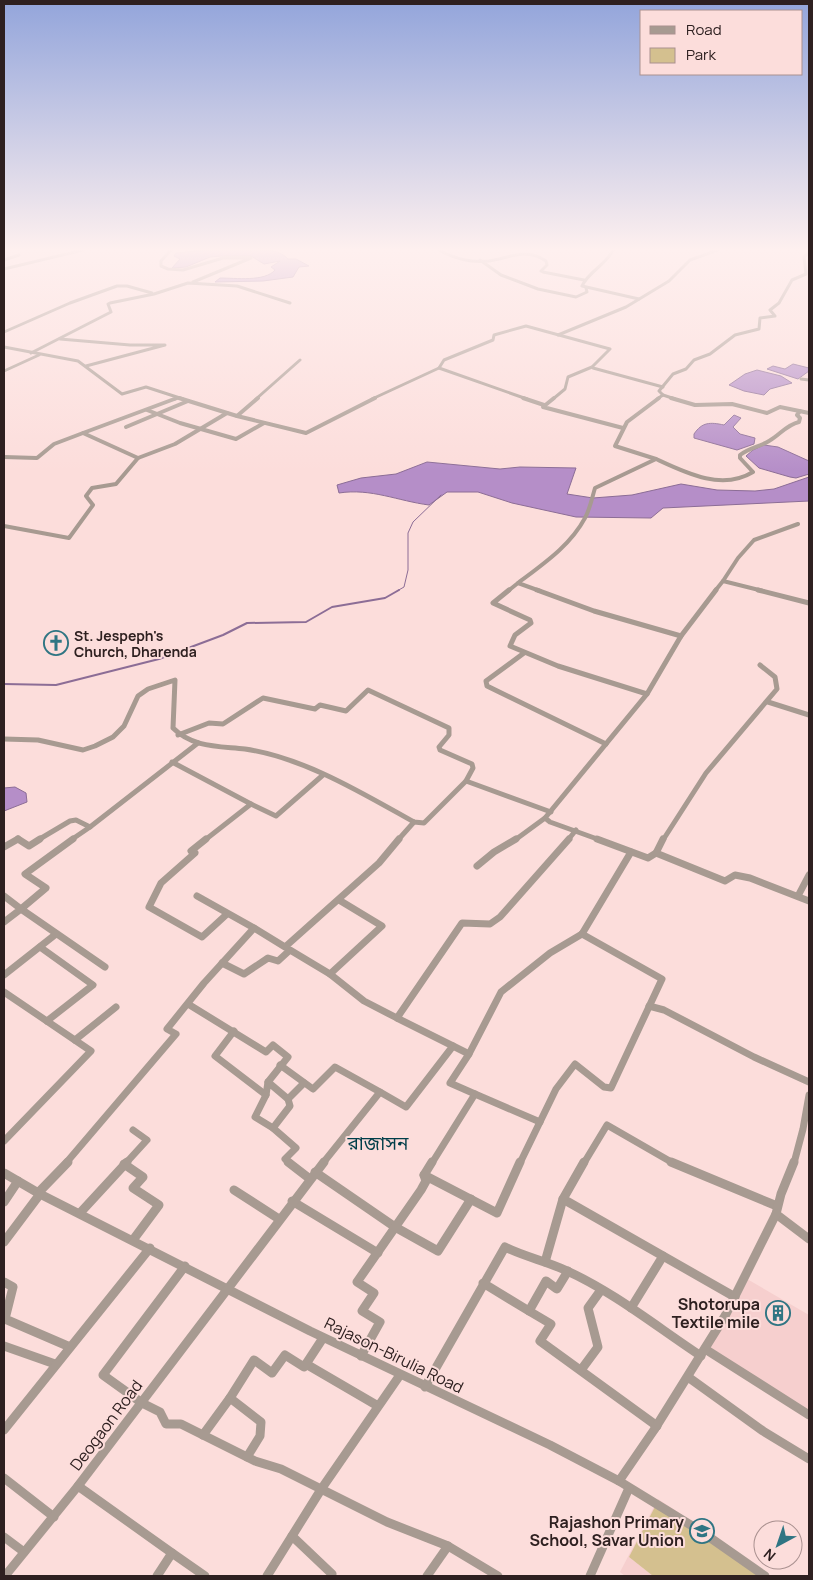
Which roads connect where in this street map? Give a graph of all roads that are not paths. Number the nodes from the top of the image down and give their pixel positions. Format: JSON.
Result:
{"nodes":[{"id":1,"x":23,"y":324,"type":"edge"},
{"id":2,"x":89,"y":324,"type":"edge"},
{"id":3,"x":587,"y":324,"type":"edge"},
{"id":4,"x":759,"y":324,"type":"edge"},
{"id":5,"x":4,"y":332,"type":"edge"},
{"id":6,"x":558,"y":334,"type":"junction"},
{"id":7,"x":60,"y":339,"type":"junction"},
{"id":8,"x":4,"y":347,"type":"edge"},
{"id":9,"x":29,"y":353,"type":"junction"},
{"id":10,"x":41,"y":354,"type":"junction"},
{"id":11,"x":300,"y":360,"type":"dead end"},
{"id":12,"x":86,"y":366,"type":"junction"},
{"id":13,"x":439,"y":368,"type":"junction"},
{"id":14,"x":593,"y":368,"type":"junction"},
{"id":15,"x":4,"y":371,"type":"edge"},
{"id":16,"x":801,"y":379,"type":"dead end"},
{"id":17,"x":809,"y":380,"type":"edge"},
{"id":18,"x":663,"y":387,"type":"junction"},
{"id":19,"x":663,"y":395,"type":"junction"},
{"id":20,"x":177,"y":398,"type":"junction"},
{"id":21,"x":188,"y":401,"type":"junction"},
{"id":22,"x":544,"y":406,"type":"junction"},
{"id":23,"x":147,"y":410,"type":"junction"},
{"id":24,"x":800,"y":411,"type":"junction"},
{"id":25,"x":809,"y":412,"type":"edge"},
{"id":26,"x":226,"y":413,"type":"junction"},
{"id":27,"x":158,"y":414,"type":"junction"},
{"id":28,"x":237,"y":416,"type":"junction"},
{"id":29,"x":264,"y":423,"type":"junction"},
{"id":30,"x":126,"y":427,"type":"dead end"},
{"id":31,"x":203,"y":428,"type":"junction"},
{"id":32,"x":624,"y":428,"type":"junction"},
{"id":33,"x":84,"y":433,"type":"junction"},
{"id":34,"x":4,"y":457,"type":"edge"},
{"id":35,"x":138,"y":458,"type":"junction"},
{"id":36,"x":656,"y":459,"type":"junction"},
{"id":37,"x":798,"y":524,"type":"dead end"},
{"id":38,"x":4,"y":526,"type":"edge"},
{"id":39,"x":723,"y":581,"type":"junction"},
{"id":40,"x":518,"y":583,"type":"junction"},
{"id":41,"x":809,"y":603,"type":"edge"},
{"id":42,"x":681,"y":636,"type":"junction"},
{"id":43,"x":524,"y":653,"type":"junction"},
{"id":44,"x":760,"y":665,"type":"dead end"},
{"id":45,"x":647,"y":694,"type":"junction"},
{"id":46,"x":768,"y":702,"type":"junction"},
{"id":47,"x":809,"y":716,"type":"edge"},
{"id":48,"x":178,"y":735,"type":"junction"},
{"id":49,"x":4,"y":739,"type":"edge"},
{"id":50,"x":198,"y":743,"type":"junction"},
{"id":51,"x":606,"y":744,"type":"junction"},
{"id":52,"x":172,"y":762,"type":"junction"},
{"id":53,"x":323,"y":775,"type":"junction"},
{"id":54,"x":466,"y":781,"type":"junction"},
{"id":55,"x":251,"y":804,"type":"junction"},
{"id":56,"x":551,"y":812,"type":"junction"},
{"id":57,"x":545,"y":818,"type":"junction"},
{"id":58,"x":414,"y":822,"type":"junction"},
{"id":59,"x":90,"y":827,"type":"junction"},
{"id":60,"x":576,"y":830,"type":"junction"},
{"id":61,"x":4,"y":847,"type":"edge"},
{"id":62,"x":631,"y":852,"type":"junction"},
{"id":63,"x":656,"y":853,"type":"junction"},
{"id":64,"x":477,"y":866,"type":"dead end"},
{"id":65,"x":809,"y":876,"type":"edge"},
{"id":66,"x":4,"y":896,"type":"edge"},
{"id":67,"x":197,"y":896,"type":"dead end"},
{"id":68,"x":798,"y":896,"type":"junction"},
{"id":69,"x":339,"y":900,"type":"junction"},
{"id":70,"x":809,"y":901,"type":"edge"},
{"id":71,"x":20,"y":909,"type":"junction"},
{"id":72,"x":226,"y":914,"type":"junction"},
{"id":73,"x":4,"y":922,"type":"edge"},
{"id":74,"x":254,"y":928,"type":"junction"},
{"id":75,"x":56,"y":934,"type":"junction"},
{"id":76,"x":582,"y":934,"type":"junction"},
{"id":77,"x":40,"y":947,"type":"junction"},
{"id":78,"x":288,"y":948,"type":"junction"},
{"id":79,"x":222,"y":963,"type":"junction"},
{"id":80,"x":105,"y":967,"type":"dead end"},
{"id":81,"x":330,"y":974,"type":"junction"},
{"id":82,"x":4,"y":975,"type":"edge"},
{"id":83,"x":4,"y":992,"type":"edge"},
{"id":84,"x":188,"y":1004,"type":"junction"},
{"id":85,"x":649,"y":1006,"type":"junction"},
{"id":86,"x":116,"y":1007,"type":"dead end"},
{"id":87,"x":397,"y":1018,"type":"junction"},
{"id":88,"x":47,"y":1021,"type":"junction"},
{"id":89,"x":234,"y":1031,"type":"junction"},
{"id":90,"x":75,"y":1040,"type":"junction"},
{"id":91,"x":453,"y":1046,"type":"junction"},
{"id":92,"x":469,"y":1054,"type":"junction"},
{"id":93,"x":280,"y":1065,"type":"junction"},
{"id":94,"x":268,"y":1082,"type":"junction"},
{"id":95,"x":809,"y":1082,"type":"edge"},
{"id":96,"x":304,"y":1083,"type":"junction"},
{"id":97,"x":380,"y":1092,"type":"junction"},
{"id":98,"x":475,"y":1094,"type":"junction"},
{"id":99,"x":266,"y":1095,"type":"junction"},
{"id":100,"x":809,"y":1095,"type":"edge"},
{"id":101,"x":288,"y":1099,"type":"junction"},
{"id":102,"x":540,"y":1122,"type":"junction"},
{"id":103,"x":273,"y":1128,"type":"junction"},
{"id":104,"x":133,"y":1130,"type":"dead end"},
{"id":105,"x":4,"y":1141,"type":"edge"},
{"id":106,"x":124,"y":1164,"type":"junction"},
{"id":107,"x":4,"y":1173,"type":"edge"},
{"id":108,"x":424,"y":1175,"type":"junction"},
{"id":109,"x":312,"y":1176,"type":"junction"},
{"id":110,"x":18,"y":1181,"type":"junction"},
{"id":111,"x":234,"y":1190,"type":"dead end"},
{"id":112,"x":39,"y":1193,"type":"junction"},
{"id":113,"x":471,"y":1199,"type":"junction"},
{"id":114,"x":564,"y":1199,"type":"junction"},
{"id":115,"x":292,"y":1201,"type":"junction"},
{"id":116,"x":4,"y":1202,"type":"edge"},
{"id":117,"x":777,"y":1210,"type":"junction"},
{"id":118,"x":80,"y":1213,"type":"junction"},
{"id":119,"x":279,"y":1219,"type":"junction"},
{"id":120,"x":396,"y":1226,"type":"junction"},
{"id":121,"x":809,"y":1239,"type":"edge"},
{"id":122,"x":133,"y":1240,"type":"junction"},
{"id":123,"x":4,"y":1242,"type":"edge"},
{"id":124,"x":150,"y":1248,"type":"junction"},
{"id":125,"x":378,"y":1253,"type":"junction"},
{"id":126,"x":663,"y":1256,"type":"junction"},
{"id":127,"x":545,"y":1262,"type":"junction"},
{"id":128,"x":186,"y":1266,"type":"junction"},
{"id":129,"x":568,"y":1271,"type":"junction"},
{"id":130,"x":4,"y":1282,"type":"edge"},
{"id":131,"x":483,"y":1283,"type":"junction"},
{"id":132,"x":226,"y":1288,"type":"junction"},
{"id":133,"x":601,"y":1290,"type":"junction"},
{"id":134,"x":735,"y":1296,"type":"junction"},
{"id":135,"x":632,"y":1308,"type":"junction"},
{"id":136,"x":529,"y":1311,"type":"junction"},
{"id":137,"x":323,"y":1338,"type":"junction"},
{"id":138,"x":4,"y":1346,"type":"edge"},
{"id":139,"x":70,"y":1347,"type":"junction"},
{"id":140,"x":703,"y":1352,"type":"junction"},
{"id":141,"x":361,"y":1356,"type":"junction"},
{"id":142,"x":56,"y":1364,"type":"junction"},
{"id":143,"x":306,"y":1364,"type":"junction"},
{"id":144,"x":580,"y":1370,"type":"junction"},
{"id":145,"x":400,"y":1375,"type":"junction"},
{"id":146,"x":688,"y":1377,"type":"junction"},
{"id":147,"x":425,"y":1387,"type":"junction"},
{"id":148,"x":230,"y":1398,"type":"junction"},
{"id":149,"x":142,"y":1402,"type":"junction"},
{"id":150,"x":378,"y":1406,"type":"junction"},
{"id":151,"x":809,"y":1415,"type":"edge"},
{"id":152,"x":657,"y":1426,"type":"junction"},
{"id":153,"x":4,"y":1430,"type":"edge"},
{"id":154,"x":203,"y":1435,"type":"junction"},
{"id":155,"x":247,"y":1457,"type":"junction"},
{"id":156,"x":809,"y":1459,"type":"edge"},
{"id":157,"x":4,"y":1478,"type":"edge"},
{"id":158,"x":619,"y":1481,"type":"junction"},
{"id":159,"x":78,"y":1486,"type":"junction"},
{"id":160,"x":322,"y":1488,"type":"junction"},
{"id":161,"x":629,"y":1488,"type":"junction"},
{"id":162,"x":54,"y":1518,"type":"junction"},
{"id":163,"x":292,"y":1536,"type":"junction"},
{"id":164,"x":4,"y":1537,"type":"edge"},
{"id":165,"x":448,"y":1546,"type":"junction"},
{"id":166,"x":24,"y":1552,"type":"junction"},
{"id":167,"x":172,"y":1553,"type":"junction"},
{"id":168,"x":5,"y":1576,"type":"edge"},
{"id":169,"x":157,"y":1576,"type":"edge"},
{"id":170,"x":205,"y":1576,"type":"edge"},
{"id":171,"x":266,"y":1576,"type":"edge"},
{"id":172,"x":332,"y":1576,"type":"edge"},
{"id":173,"x":427,"y":1576,"type":"edge"},
{"id":174,"x":498,"y":1576,"type":"edge"},
{"id":175,"x":590,"y":1576,"type":"edge"},
{"id":176,"x":765,"y":1576,"type":"edge"}],
"edges":[{"from":1,"to":5,"type":"street"},
{"from":2,"to":7,"type":"street"},
{"from":3,"to":6,"type":"street"},
{"from":4,"to":18,"type":"street"},
{"from":6,"to":13,"type":"street"},
{"from":6,"to":14,"type":"street"},
{"from":7,"to":9,"type":"street"},
{"from":7,"to":12,"type":"street"},
{"from":8,"to":9,"type":"street"},
{"from":9,"to":10,"type":"street"},
{"from":10,"to":12,"type":"street"},
{"from":10,"to":15,"type":"street"},
{"from":11,"to":28,"type":"street"},
{"from":12,"to":20,"type":"street"},
{"from":13,"to":22,"type":"street"},
{"from":13,"to":29,"type":"street"},
{"from":14,"to":18,"type":"street"},
{"from":14,"to":22,"type":"street"},
{"from":16,"to":17,"type":"street"},
{"from":18,"to":19,"type":"street"},
{"from":19,"to":24,"type":"street"},
{"from":19,"to":32,"type":"street"},
{"from":20,"to":21,"type":"street"},
{"from":20,"to":23,"type":"street"},
{"from":21,"to":26,"type":"street"},
{"from":21,"to":27,"type":"street"},
{"from":22,"to":32,"type":"street"},
{"from":23,"to":27,"type":"street"},
{"from":23,"to":33,"type":"street"},
{"from":24,"to":25,"type":"street"},
{"from":24,"to":36,"type":"street"},
{"from":26,"to":28,"type":"street"},
{"from":26,"to":31,"type":"street"},
{"from":27,"to":30,"type":"street"},
{"from":27,"to":31,"type":"street"},
{"from":28,"to":29,"type":"street"},
{"from":29,"to":31,"type":"street"},
{"from":31,"to":35,"type":"street"},
{"from":32,"to":36,"type":"street"},
{"from":33,"to":34,"type":"street"},
{"from":33,"to":35,"type":"street"},
{"from":35,"to":38,"type":"street"},
{"from":36,"to":40,"type":"street"},
{"from":37,"to":39,"type":"street"},
{"from":39,"to":41,"type":"street"},
{"from":39,"to":42,"type":"street"},
{"from":40,"to":42,"type":"street"},
{"from":40,"to":43,"type":"street"},
{"from":42,"to":45,"type":"street"},
{"from":43,"to":45,"type":"street"},
{"from":43,"to":51,"type":"street"},
{"from":44,"to":46,"type":"street"},
{"from":45,"to":51,"type":"street"},
{"from":46,"to":47,"type":"street"},
{"from":46,"to":63,"type":"street"},
{"from":48,"to":49,"type":"street"},
{"from":48,"to":50,"type":"street"},
{"from":48,"to":54,"type":"street"},
{"from":50,"to":52,"type":"street"},
{"from":50,"to":53,"type":"street"},
{"from":51,"to":56,"type":"street"},
{"from":52,"to":55,"type":"street"},
{"from":52,"to":59,"type":"street"},
{"from":53,"to":55,"type":"street"},
{"from":53,"to":58,"type":"street"},
{"from":54,"to":56,"type":"street"},
{"from":54,"to":58,"type":"street"},
{"from":55,"to":72,"type":"street"},
{"from":56,"to":57,"type":"street"},
{"from":57,"to":60,"type":"street"},
{"from":57,"to":64,"type":"street"},
{"from":58,"to":69,"type":"street"},
{"from":59,"to":61,"type":"street"},
{"from":59,"to":71,"type":"street"},
{"from":60,"to":62,"type":"street"},
{"from":60,"to":87,"type":"street"},
{"from":62,"to":63,"type":"street"},
{"from":62,"to":76,"type":"street"},
{"from":63,"to":68,"type":"street"},
{"from":65,"to":68,"type":"street"},
{"from":66,"to":71,"type":"street"},
{"from":67,"to":72,"type":"street"},
{"from":68,"to":70,"type":"street"},
{"from":69,"to":78,"type":"street"},
{"from":69,"to":81,"type":"street"},
{"from":71,"to":73,"type":"street"},
{"from":71,"to":75,"type":"street"},
{"from":72,"to":74,"type":"street"},
{"from":74,"to":78,"type":"street"},
{"from":74,"to":79,"type":"street"},
{"from":75,"to":77,"type":"street"},
{"from":75,"to":80,"type":"street"},
{"from":76,"to":85,"type":"street"},
{"from":76,"to":92,"type":"street"},
{"from":77,"to":82,"type":"street"},
{"from":77,"to":88,"type":"street"},
{"from":78,"to":79,"type":"street"},
{"from":78,"to":81,"type":"street"},
{"from":79,"to":84,"type":"street"},
{"from":81,"to":87,"type":"street"},
{"from":83,"to":88,"type":"street"},
{"from":84,"to":89,"type":"street"},
{"from":84,"to":112,"type":"street"},
{"from":85,"to":95,"type":"street"},
{"from":85,"to":102,"type":"street"},
{"from":86,"to":90,"type":"street"},
{"from":87,"to":91,"type":"street"},
{"from":88,"to":90,"type":"street"},
{"from":89,"to":93,"type":"street"},
{"from":89,"to":99,"type":"street"},
{"from":90,"to":105,"type":"street"},
{"from":91,"to":92,"type":"street"},
{"from":91,"to":97,"type":"street"},
{"from":92,"to":98,"type":"street"},
{"from":93,"to":94,"type":"street"},
{"from":93,"to":96,"type":"street"},
{"from":94,"to":99,"type":"street"},
{"from":94,"to":101,"type":"street"},
{"from":96,"to":97,"type":"street"},
{"from":96,"to":101,"type":"street"},
{"from":97,"to":109,"type":"street","name":"Deogaon Road"},
{"from":98,"to":102,"type":"street"},
{"from":98,"to":108,"type":"street"},
{"from":99,"to":103,"type":"street"},
{"from":100,"to":117,"type":"street"},
{"from":101,"to":103,"type":"street"},
{"from":102,"to":113,"type":"street"},
{"from":103,"to":109,"type":"street"},
{"from":104,"to":106,"type":"street"},
{"from":106,"to":118,"type":"street"},
{"from":106,"to":122,"type":"street"},
{"from":107,"to":110,"type":"street","name":"Rajason-Birulia Road"},
{"from":108,"to":113,"type":"street"},
{"from":108,"to":120,"type":"street"},
{"from":109,"to":115,"type":"street","name":"Deogaon Road"},
{"from":109,"to":120,"type":"street"},
{"from":110,"to":112,"type":"street","name":"Rajason-Birulia Road"},
{"from":110,"to":116,"type":"street"},
{"from":111,"to":119,"type":"street"},
{"from":112,"to":118,"type":"street","name":"Rajason-Birulia Road"},
{"from":112,"to":123,"type":"street"},
{"from":113,"to":120,"type":"street"},
{"from":114,"to":117,"type":"street"},
{"from":114,"to":126,"type":"street"},
{"from":114,"to":127,"type":"street"},
{"from":115,"to":119,"type":"street","name":"Deogaon Road"},
{"from":115,"to":125,"type":"street"},
{"from":117,"to":121,"type":"street"},
{"from":117,"to":134,"type":"street"},
{"from":118,"to":122,"type":"street","name":"Rajason-Birulia Road"},
{"from":119,"to":132,"type":"street","name":"Deogaon Road"},
{"from":120,"to":125,"type":"street"},
{"from":122,"to":124,"type":"street","name":"Rajason-Birulia Road"},
{"from":124,"to":128,"type":"street","name":"Rajason-Birulia Road"},
{"from":124,"to":139,"type":"street"},
{"from":125,"to":141,"type":"street"},
{"from":126,"to":134,"type":"street"},
{"from":126,"to":135,"type":"street"},
{"from":127,"to":129,"type":"street"},
{"from":127,"to":131,"type":"street"},
{"from":128,"to":132,"type":"street","name":"Rajason-Birulia Road"},
{"from":128,"to":149,"type":"street"},
{"from":129,"to":133,"type":"street"},
{"from":129,"to":136,"type":"street"},
{"from":130,"to":139,"type":"street"},
{"from":131,"to":136,"type":"street"},
{"from":131,"to":147,"type":"street"},
{"from":132,"to":137,"type":"street","name":"Rajason-Birulia Road"},
{"from":132,"to":149,"type":"street","name":"Deogaon Road"},
{"from":133,"to":135,"type":"street"},
{"from":133,"to":144,"type":"street"},
{"from":134,"to":140,"type":"street"},
{"from":135,"to":140,"type":"street"},
{"from":136,"to":144,"type":"street"},
{"from":137,"to":141,"type":"street","name":"Rajason-Birulia Road"},
{"from":137,"to":143,"type":"street"},
{"from":138,"to":142,"type":"street"},
{"from":139,"to":142,"type":"street"},
{"from":140,"to":146,"type":"street"},
{"from":140,"to":151,"type":"street"},
{"from":141,"to":145,"type":"street","name":"Rajason-Birulia Road"},
{"from":142,"to":153,"type":"street"},
{"from":143,"to":148,"type":"street"},
{"from":143,"to":150,"type":"street"},
{"from":144,"to":152,"type":"street"},
{"from":145,"to":147,"type":"street","name":"Rajason-Birulia Road"},
{"from":145,"to":150,"type":"street"},
{"from":146,"to":152,"type":"street"},
{"from":146,"to":156,"type":"street"},
{"from":147,"to":158,"type":"street","name":"Rajason-Birulia Road"},
{"from":148,"to":154,"type":"street"},
{"from":148,"to":155,"type":"street"},
{"from":149,"to":154,"type":"street"},
{"from":149,"to":159,"type":"street","name":"Deogaon Road"},
{"from":150,"to":160,"type":"street"},
{"from":152,"to":158,"type":"street"},
{"from":154,"to":155,"type":"street"},
{"from":155,"to":160,"type":"street"},
{"from":157,"to":162,"type":"street"},
{"from":158,"to":161,"type":"street","name":"Rajason-Birulia Road"},
{"from":159,"to":162,"type":"street","name":"Deogaon Road"},
{"from":159,"to":167,"type":"street"},
{"from":160,"to":163,"type":"street"},
{"from":160,"to":165,"type":"street"},
{"from":161,"to":175,"type":"street"},
{"from":161,"to":176,"type":"street","name":"Rajason-Birulia Road"},
{"from":162,"to":166,"type":"street","name":"Deogaon Road"},
{"from":163,"to":171,"type":"street"},
{"from":163,"to":172,"type":"street"},
{"from":164,"to":166,"type":"street"},
{"from":165,"to":173,"type":"street"},
{"from":165,"to":174,"type":"street"},
{"from":166,"to":168,"type":"street","name":"Deogaon Road"},
{"from":167,"to":169,"type":"street"},
{"from":167,"to":170,"type":"street"}]}
